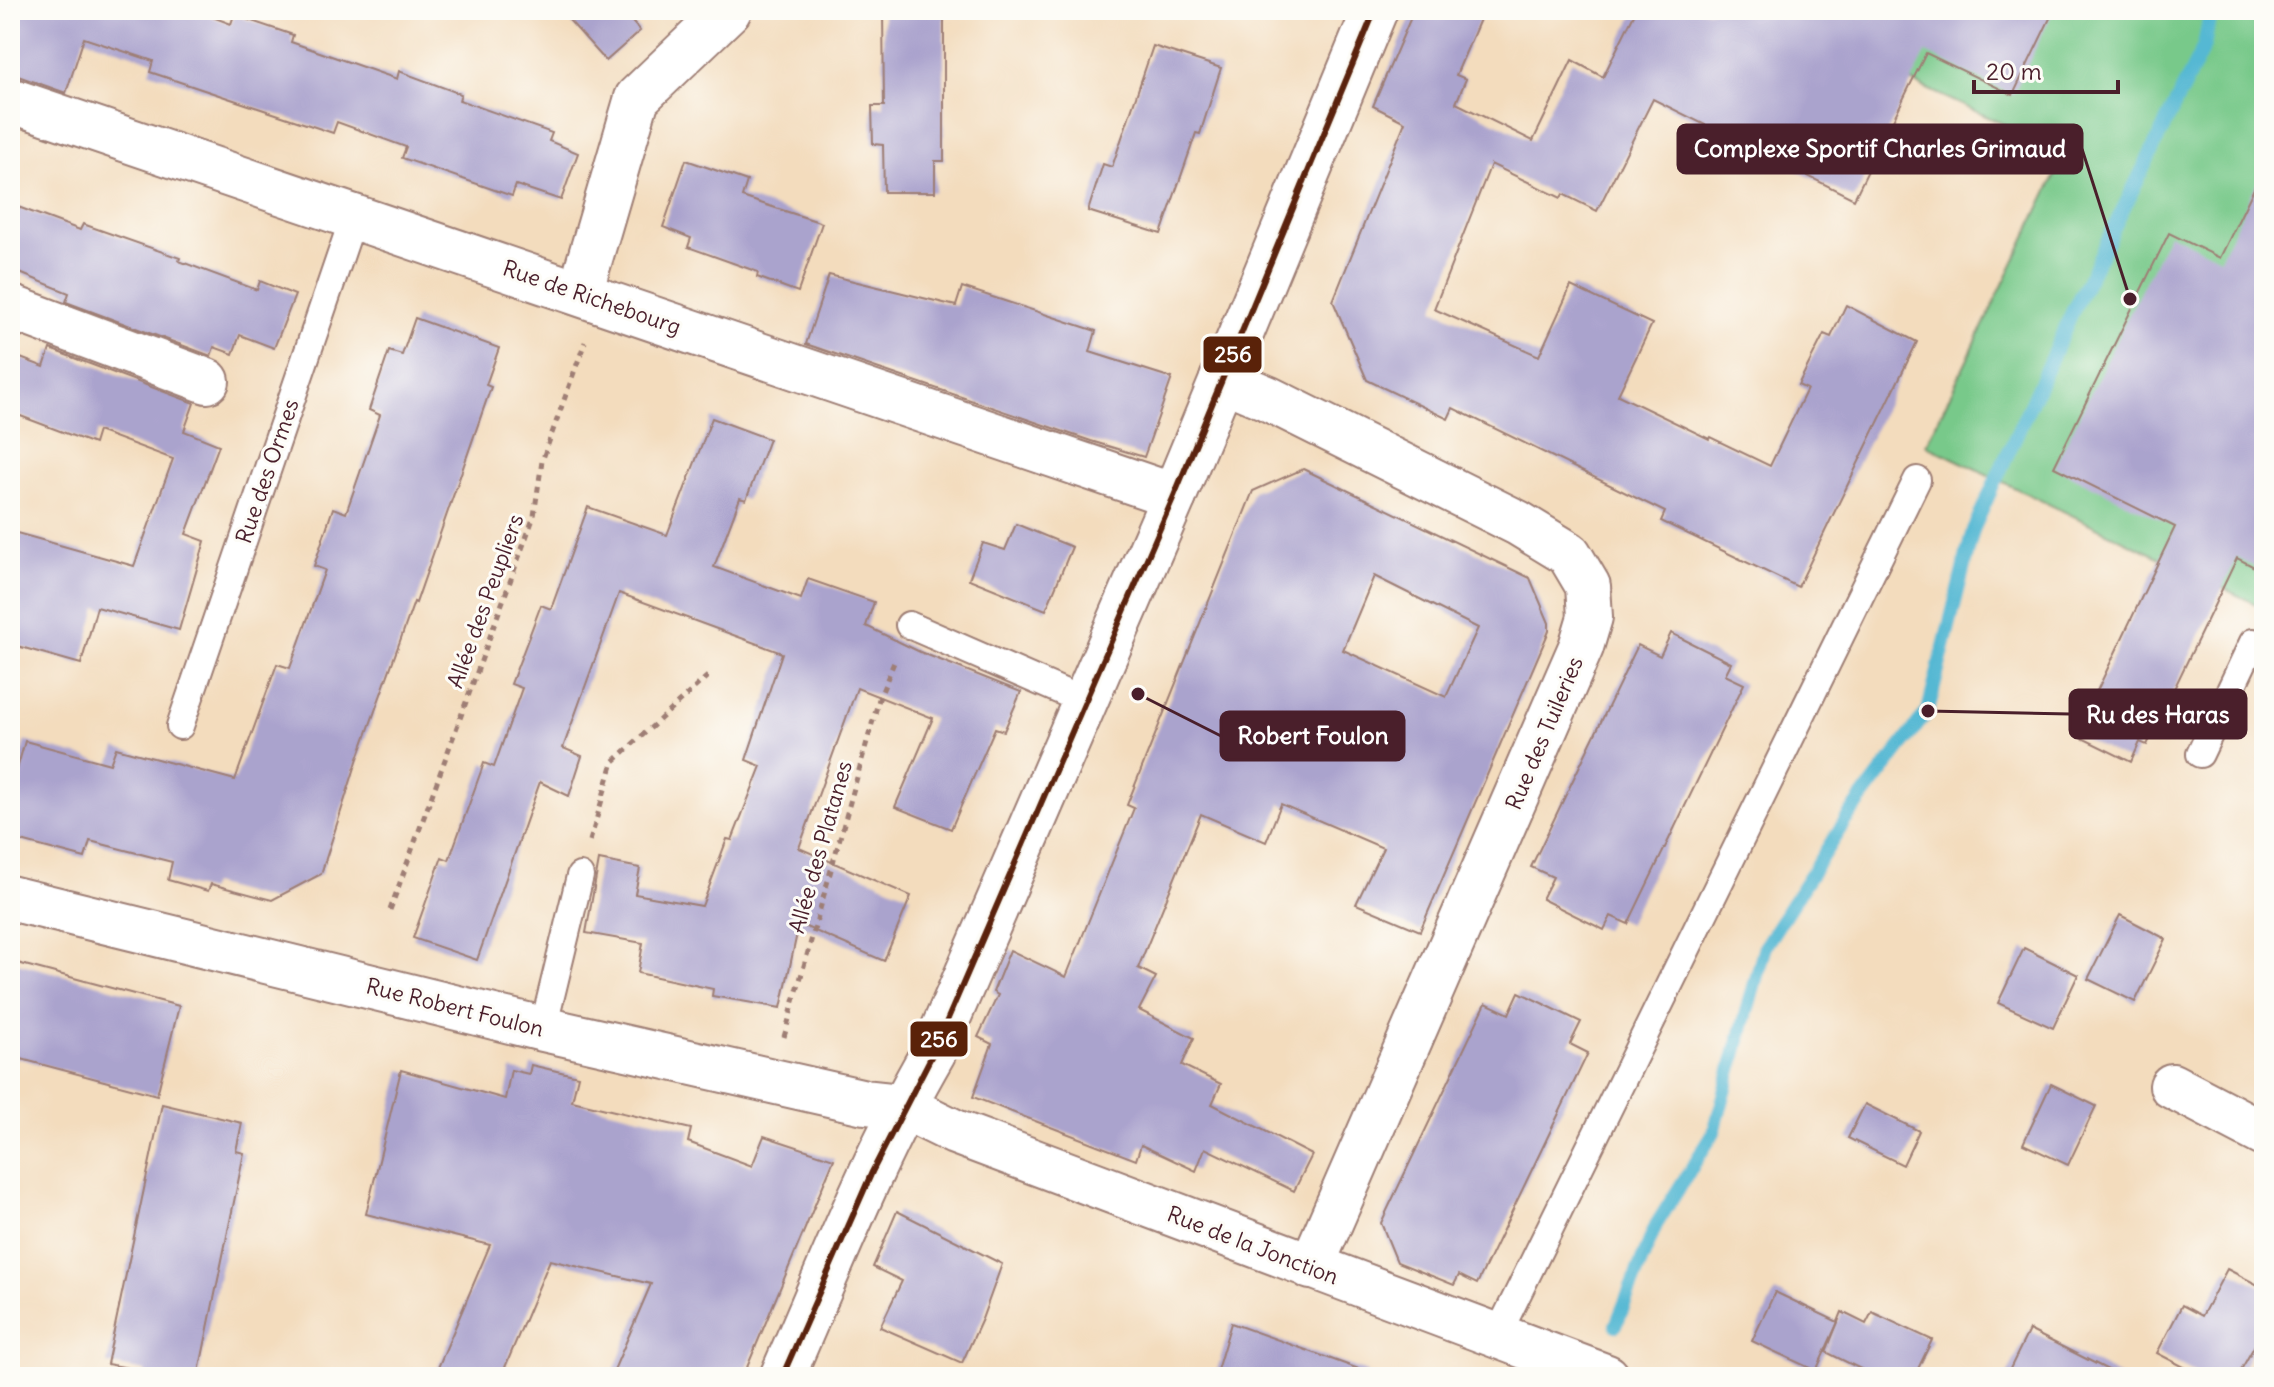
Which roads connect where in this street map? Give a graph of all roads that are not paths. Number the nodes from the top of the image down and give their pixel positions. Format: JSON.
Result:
{"nodes":[{"id":1,"x":729,"y":10,"type":"edge"},
{"id":2,"x":1375,"y":10,"type":"edge"},
{"id":3,"x":10,"y":100,"type":"edge"},
{"id":4,"x":354,"y":216,"type":"junction"},
{"id":5,"x":590,"y":296,"type":"junction"},
{"id":6,"x":10,"y":307,"type":"edge"},
{"id":7,"x":1222,"y":379,"type":"junction"},
{"id":8,"x":207,"y":381,"type":"dead end"},
{"id":9,"x":1917,"y":480,"type":"dead end"},
{"id":10,"x":1174,"y":496,"type":"junction"},
{"id":11,"x":909,"y":625,"type":"road end"},
{"id":12,"x":2264,"y":648,"type":"edge"},
{"id":13,"x":1086,"y":702,"type":"junction"},
{"id":14,"x":180,"y":726,"type":"dead end"},
{"id":15,"x":2200,"y":754,"type":"dead end"},
{"id":16,"x":580,"y":876,"type":"road end"},
{"id":17,"x":10,"y":898,"type":"edge"},
{"id":18,"x":543,"y":1029,"type":"junction"},
{"id":19,"x":2172,"y":1086,"type":"dead end"},
{"id":20,"x":902,"y":1106,"type":"junction"},
{"id":21,"x":2264,"y":1134,"type":"edge"},
{"id":22,"x":1311,"y":1267,"type":"junction"},
{"id":23,"x":1497,"y":1336,"type":"junction"},
{"id":24,"x":782,"y":1377,"type":"edge"},
{"id":25,"x":1607,"y":1377,"type":"edge"}],
"edges":[{"from":1,"to":5,"type":"street"},
{"from":2,"to":7,"type":"street"},
{"from":3,"to":4,"type":"street","name":"Rue de Richebourg"},
{"from":4,"to":5,"type":"street","name":"Rue de Richebourg"},
{"from":4,"to":14,"type":"lane","name":"Rue des Ormes"},
{"from":5,"to":10,"type":"street","name":"Rue de Richebourg"},
{"from":6,"to":8,"type":"street"},
{"from":7,"to":10,"type":"street"},
{"from":7,"to":22,"type":"street","name":"Rue des Tuileries"},
{"from":9,"to":23,"type":"lane"},
{"from":10,"to":13,"type":"street"},
{"from":11,"to":13,"type":"lane"},
{"from":12,"to":15,"type":"lane"},
{"from":13,"to":20,"type":"street"},
{"from":16,"to":18,"type":"lane"},
{"from":17,"to":18,"type":"street","name":"Rue Robert Foulon"},
{"from":18,"to":20,"type":"street","name":"Rue Robert Foulon"},
{"from":19,"to":21,"type":"street"},
{"from":20,"to":22,"type":"street","name":"Rue de la Jonction"},
{"from":20,"to":24,"type":"street"},
{"from":22,"to":23,"type":"street","name":"Rue de la Jonction"},
{"from":23,"to":25,"type":"street","name":"Rue de la Jonction"}]}
